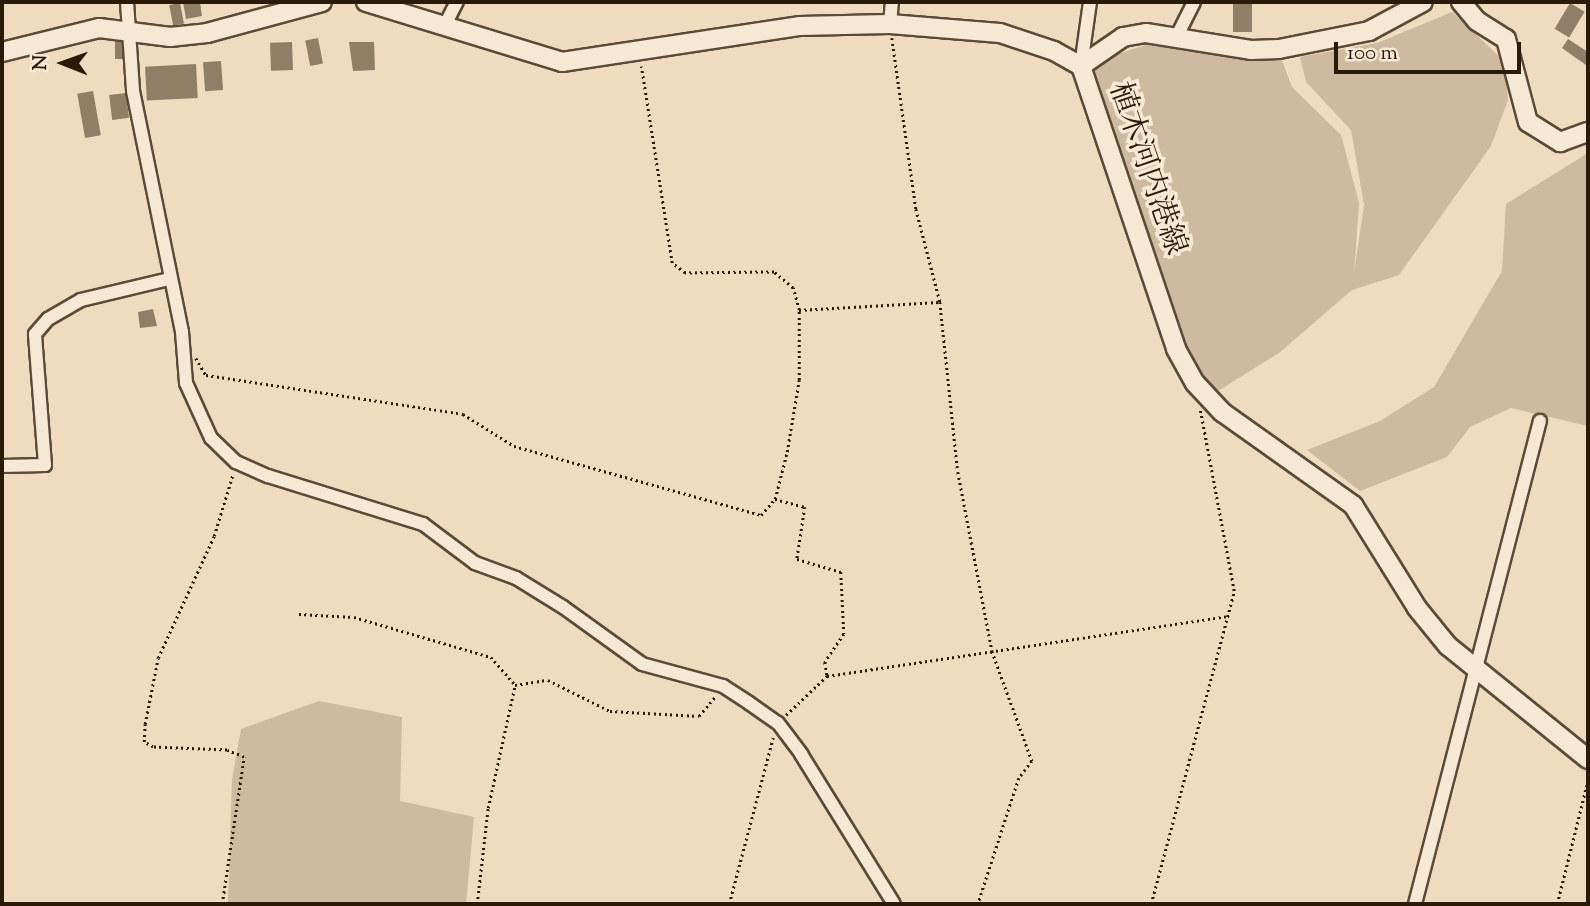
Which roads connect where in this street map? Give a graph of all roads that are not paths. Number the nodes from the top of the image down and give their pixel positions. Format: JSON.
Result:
{"nodes":[{"id":1,"x":127,"y":2,"type":"edge"},
{"id":2,"x":322,"y":2,"type":"edge"},
{"id":3,"x":366,"y":2,"type":"edge"},
{"id":4,"x":457,"y":2,"type":"edge"},
{"id":5,"x":892,"y":2,"type":"edge"},
{"id":6,"x":1090,"y":2,"type":"edge"},
{"id":7,"x":1194,"y":2,"type":"edge"},
{"id":8,"x":1423,"y":2,"type":"edge"},
{"id":9,"x":1461,"y":2,"type":"edge"},
{"id":10,"x":285,"y":6,"type":"edge"},
{"id":11,"x":890,"y":24,"type":"junction"},
{"id":12,"x":444,"y":27,"type":"junction"},
{"id":13,"x":131,"y":31,"type":"junction"},
{"id":14,"x":1176,"y":38,"type":"junction"},
{"id":15,"x":2,"y":52,"type":"edge"},
{"id":16,"x":1081,"y":66,"type":"junction"},
{"id":17,"x":1588,"y":132,"type":"edge"},
{"id":18,"x":169,"y":279,"type":"junction"},
{"id":19,"x":1540,"y":421,"type":"dead end"},
{"id":20,"x":2,"y":466,"type":"edge"},
{"id":21,"x":1474,"y":666,"type":"junction"},
{"id":22,"x":1588,"y":759,"type":"edge"},
{"id":23,"x":894,"y":904,"type":"edge"},
{"id":24,"x":1415,"y":904,"type":"edge"}],
"edges":[{"from":1,"to":13,"type":"street"},
{"from":2,"to":10,"type":"main road"},
{"from":3,"to":12,"type":"main road","name":"植木河内港線"},
{"from":4,"to":12,"type":"street"},
{"from":5,"to":11,"type":"street"},
{"from":6,"to":16,"type":"street"},
{"from":7,"to":14,"type":"street"},
{"from":8,"to":14,"type":"main road"},
{"from":9,"to":17,"type":"main road"},
{"from":10,"to":13,"type":"main road"},
{"from":11,"to":12,"type":"main road","name":"植木河内港線"},
{"from":11,"to":16,"type":"main road","name":"植木河内港線"},
{"from":13,"to":15,"type":"main road"},
{"from":13,"to":18,"type":"street"},
{"from":14,"to":16,"type":"main road"},
{"from":16,"to":21,"type":"main road","name":"植木河内港線"},
{"from":18,"to":20,"type":"street"},
{"from":18,"to":23,"type":"street"},
{"from":19,"to":21,"type":"street"},
{"from":21,"to":22,"type":"main road","name":"植木河内港線"},
{"from":21,"to":24,"type":"street"}]}
